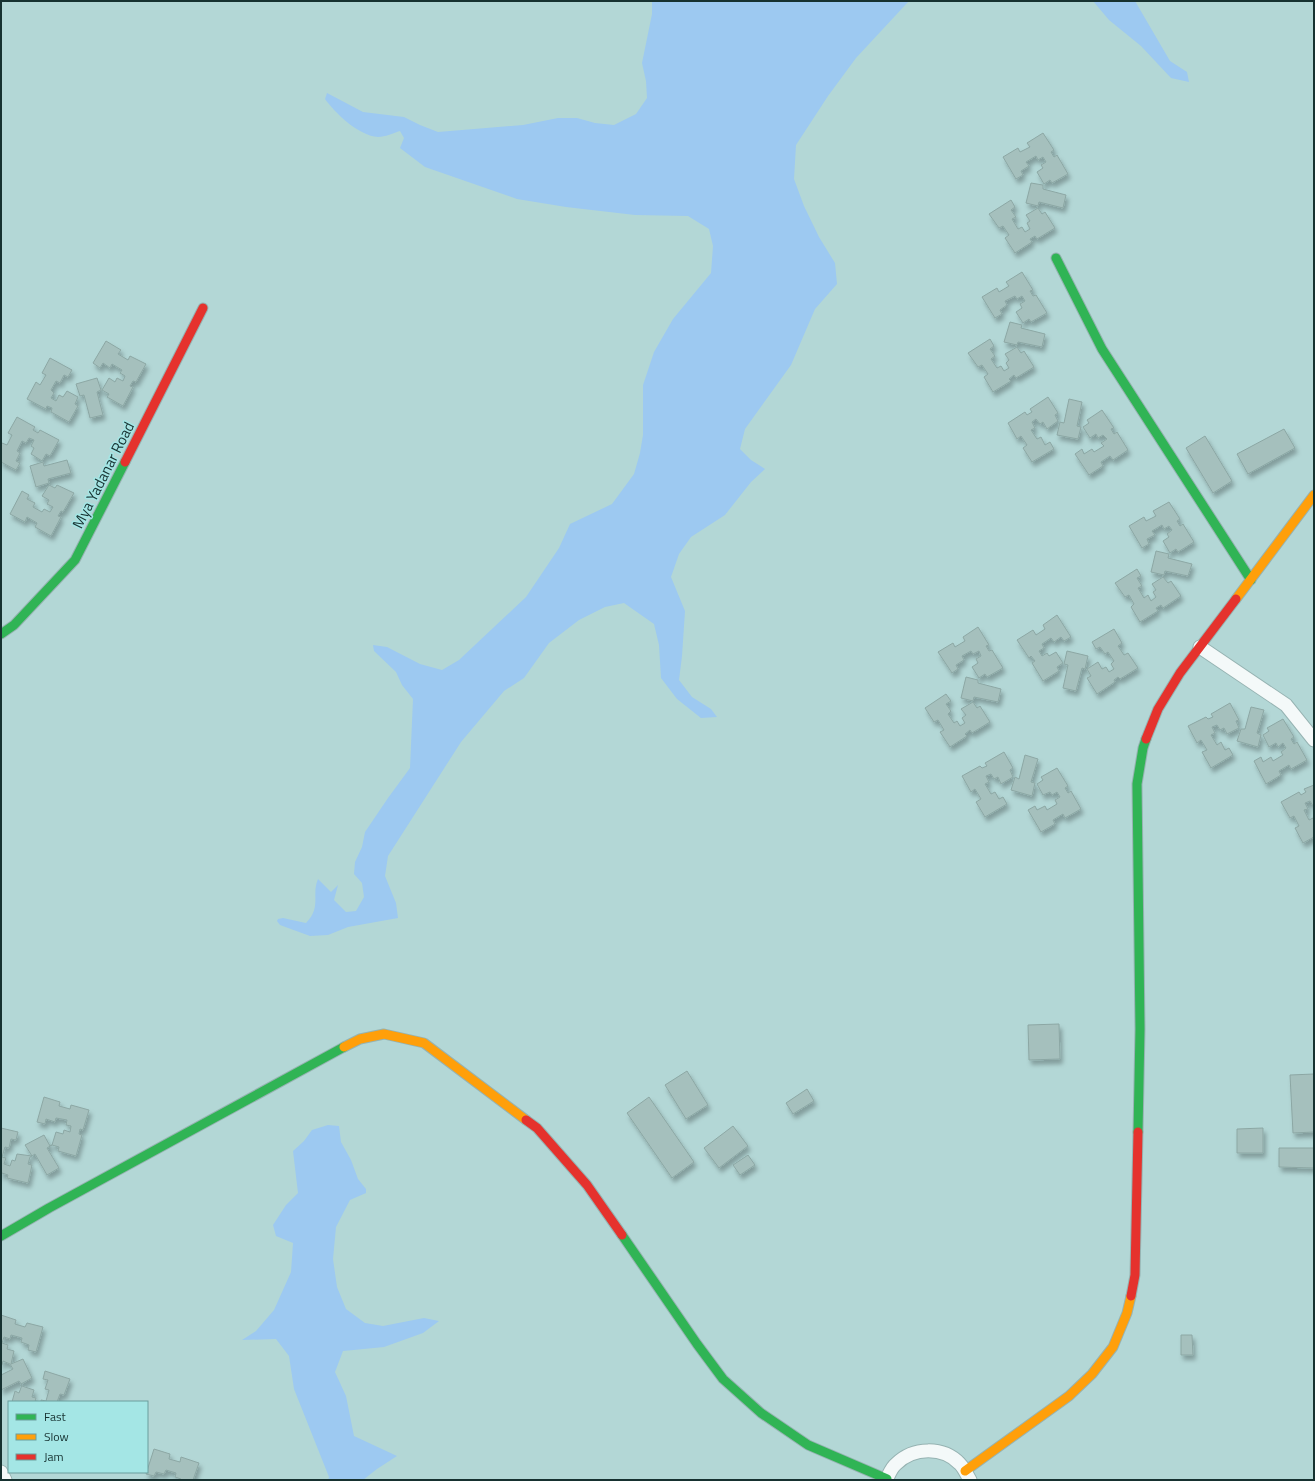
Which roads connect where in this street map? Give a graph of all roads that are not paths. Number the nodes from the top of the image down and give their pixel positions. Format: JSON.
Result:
{"nodes":[{"id":1,"x":1056,"y":258,"type":"dead end"},
{"id":2,"x":203,"y":308,"type":"dead end"},
{"id":3,"x":1314,"y":495,"type":"edge"},
{"id":4,"x":1251,"y":580,"type":"junction"},
{"id":5,"x":1,"y":634,"type":"edge"},
{"id":6,"x":1200,"y":647,"type":"junction"},
{"id":7,"x":1314,"y":740,"type":"edge"},
{"id":8,"x":1,"y":1236,"type":"edge"},
{"id":9,"x":1,"y":1472,"type":"edge"},
{"id":10,"x":967,"y":1475,"type":"edge"},
{"id":11,"x":886,"y":1479,"type":"edge"},
{"id":12,"x":5,"y":1480,"type":"edge"}],
"edges":[{"from":1,"to":4,"type":"street"},
{"from":2,"to":5,"type":"street","name":"Mya Yadanar Road"},
{"from":3,"to":4,"type":"street"},
{"from":4,"to":6,"type":"street"},
{"from":6,"to":7,"type":"street"},
{"from":6,"to":10,"type":"street"},
{"from":8,"to":11,"type":"street"},
{"from":9,"to":12,"type":"street"},
{"from":10,"to":11,"type":"street"}]}
